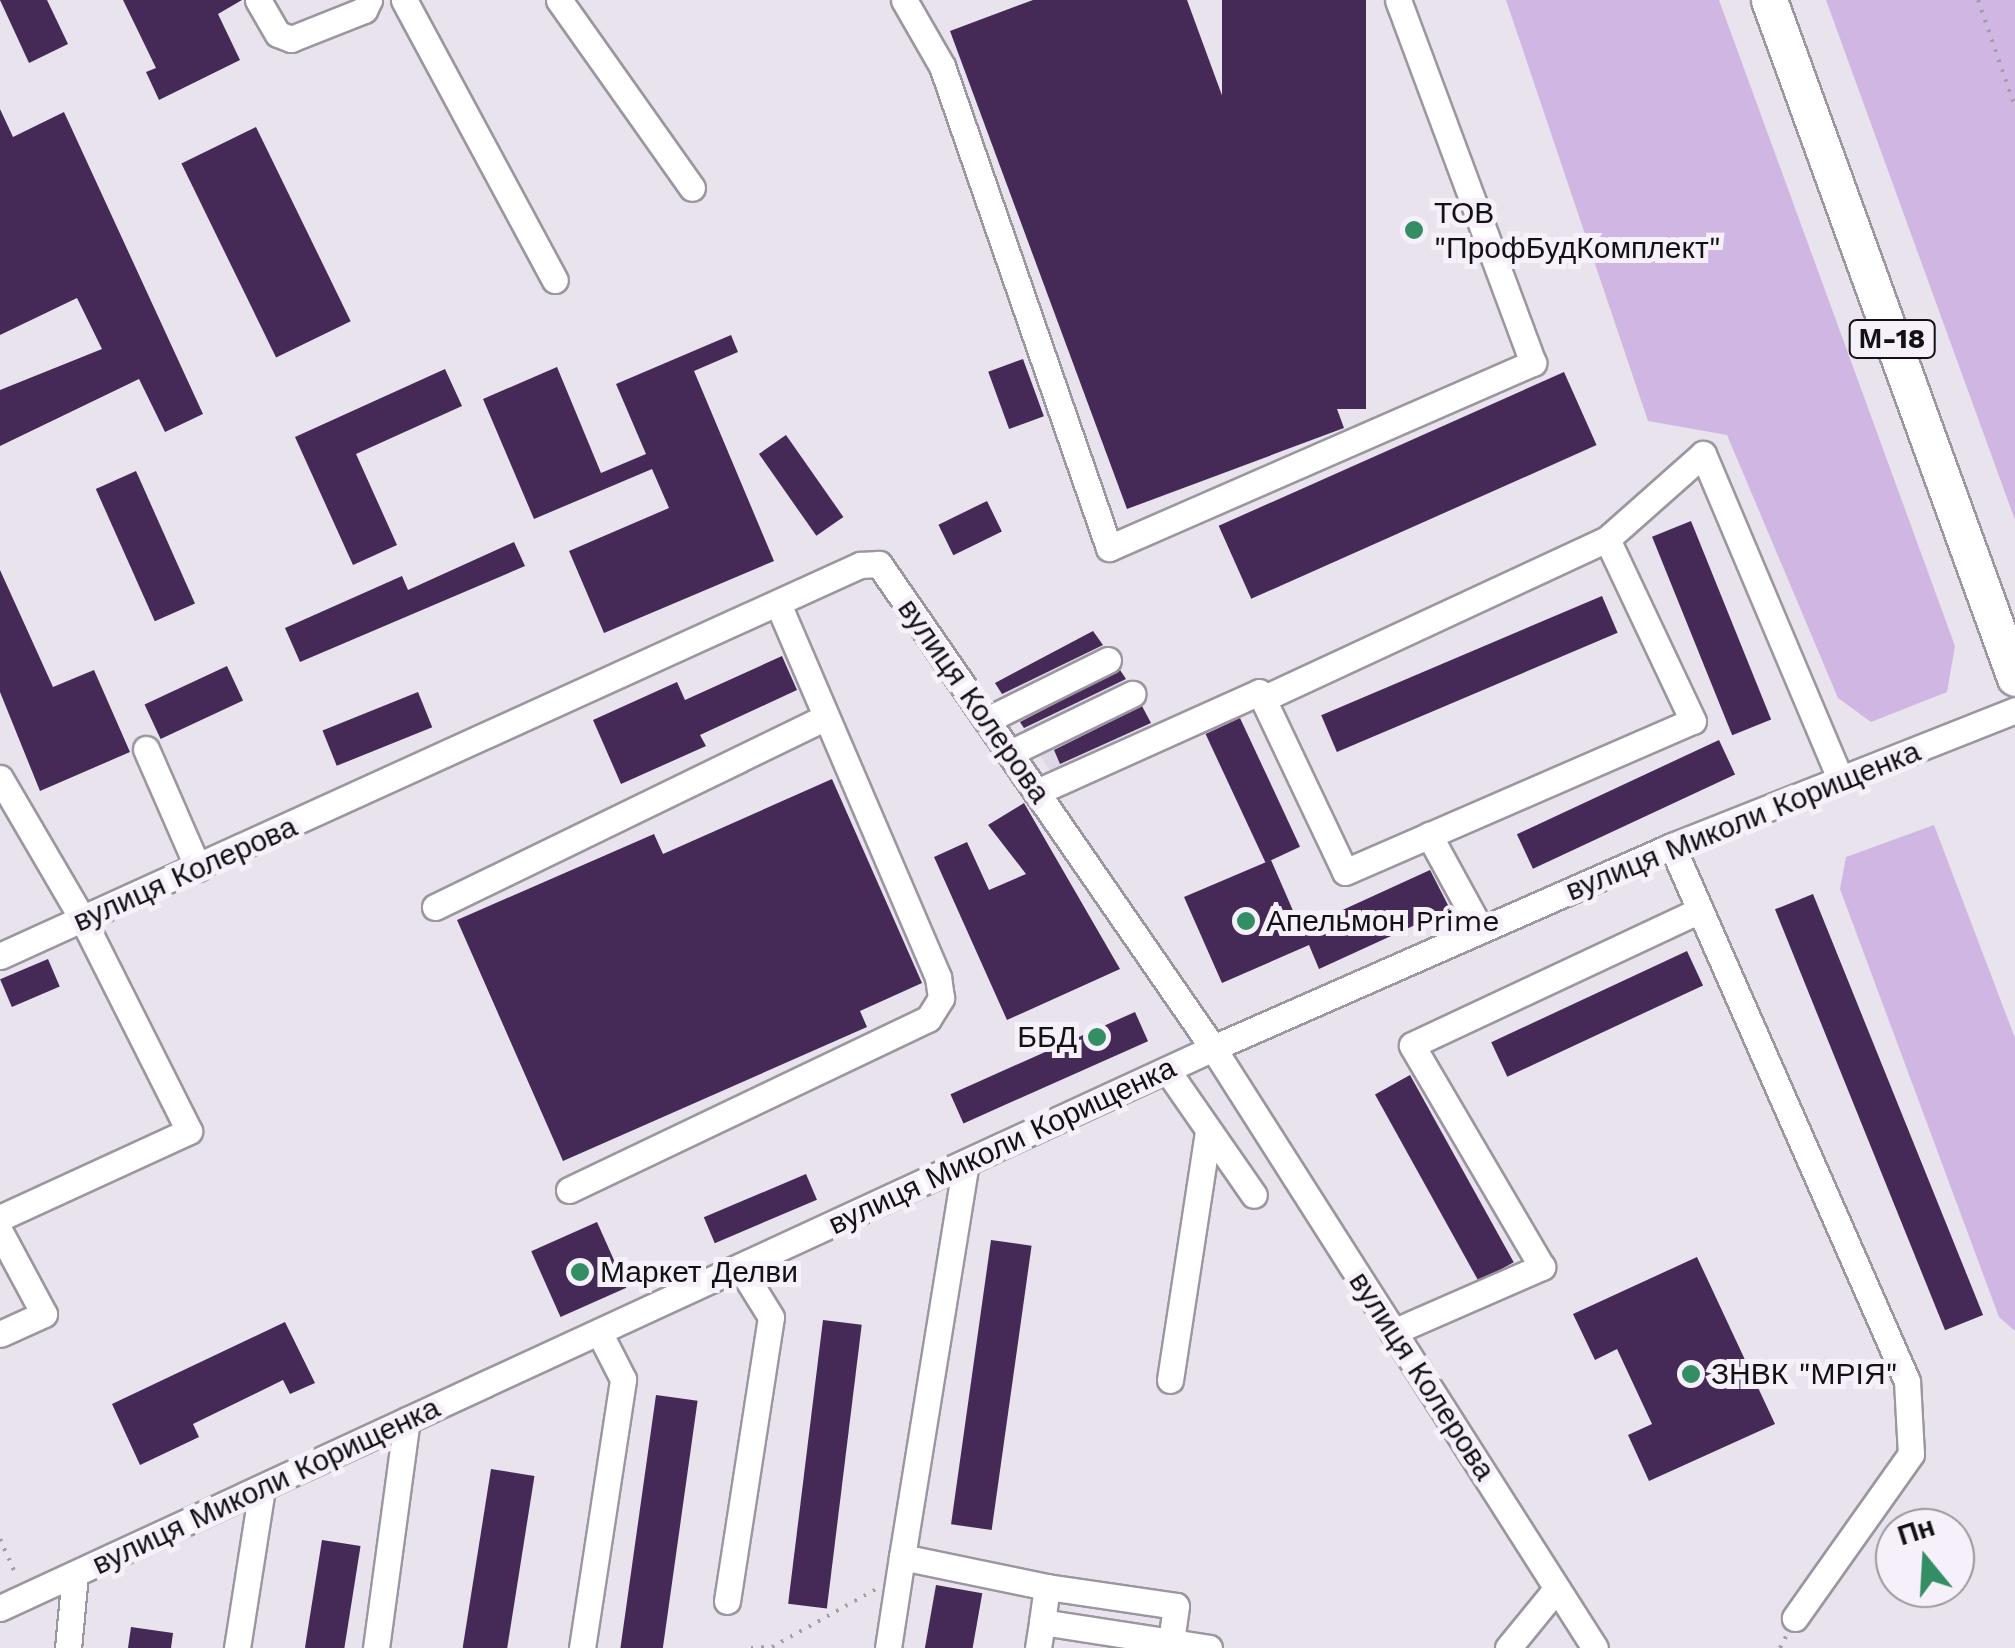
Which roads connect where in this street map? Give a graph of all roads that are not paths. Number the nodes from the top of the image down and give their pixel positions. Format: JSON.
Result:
{"nodes":[{"id":1,"x":258,"y":0,"type":"edge"},
{"id":2,"x":369,"y":0,"type":"edge"},
{"id":3,"x":404,"y":0,"type":"edge"},
{"id":4,"x":559,"y":0,"type":"edge"},
{"id":5,"x":904,"y":0,"type":"edge"},
{"id":6,"x":1398,"y":0,"type":"edge"},
{"id":7,"x":1769,"y":0,"type":"edge"},
{"id":8,"x":692,"y":188,"type":"dead end"},
{"id":9,"x":555,"y":280,"type":"dead end"},
{"id":10,"x":1606,"y":539,"type":"junction"},
{"id":11,"x":778,"y":604,"type":"junction"},
{"id":12,"x":1108,"y":660,"type":"dead end"},
{"id":13,"x":2015,"y":678,"type":"edge"},
{"id":14,"x":1132,"y":694,"type":"dead end"},
{"id":15,"x":1263,"y":699,"type":"junction"},
{"id":16,"x":2015,"y":710,"type":"edge"},
{"id":17,"x":825,"y":718,"type":"junction"},
{"id":18,"x":988,"y":720,"type":"junction"},
{"id":19,"x":146,"y":749,"type":"dead end"},
{"id":20,"x":1010,"y":753,"type":"junction"},
{"id":21,"x":0,"y":778,"type":"edge"},
{"id":22,"x":1841,"y":780,"type":"junction"},
{"id":23,"x":1037,"y":792,"type":"junction"},
{"id":24,"x":1430,"y":835,"type":"junction"},
{"id":25,"x":1672,"y":846,"type":"junction"},
{"id":26,"x":198,"y":868,"type":"junction"},
{"id":27,"x":435,"y":907,"type":"dead end"},
{"id":28,"x":1700,"y":910,"type":"junction"},
{"id":29,"x":82,"y":920,"type":"junction"},
{"id":30,"x":1481,"y":930,"type":"junction"},
{"id":31,"x":0,"y":956,"type":"edge"},
{"id":32,"x":1212,"y":1048,"type":"junction"},
{"id":33,"x":1167,"y":1070,"type":"junction"},
{"id":34,"x":1208,"y":1131,"type":"junction"},
{"id":35,"x":966,"y":1163,"type":"junction"},
{"id":36,"x":569,"y":1190,"type":"dead end"},
{"id":37,"x":1254,"y":1195,"type":"dead end"},
{"id":38,"x":0,"y":1218,"type":"edge"},
{"id":39,"x":0,"y":1232,"type":"edge"},
{"id":40,"x":740,"y":1267,"type":"junction"},
{"id":41,"x":599,"y":1332,"type":"junction"},
{"id":42,"x":1393,"y":1332,"type":"junction"},
{"id":43,"x":0,"y":1334,"type":"edge"},
{"id":44,"x":1170,"y":1380,"type":"dead end"},
{"id":45,"x":408,"y":1420,"type":"junction"},
{"id":46,"x":262,"y":1488,"type":"junction"},
{"id":47,"x":901,"y":1566,"type":"junction"},
{"id":48,"x":75,"y":1574,"type":"junction"},
{"id":49,"x":1046,"y":1587,"type":"junction"},
{"id":50,"x":1557,"y":1588,"type":"junction"},
{"id":51,"x":727,"y":1602,"type":"dead end"},
{"id":52,"x":0,"y":1608,"type":"edge"},
{"id":53,"x":1795,"y":1618,"type":"dead end"},
{"id":54,"x":1042,"y":1622,"type":"junction"},
{"id":55,"x":1171,"y":1642,"type":"junction"},
{"id":56,"x":68,"y":1648,"type":"edge"},
{"id":57,"x":236,"y":1648,"type":"edge"},
{"id":58,"x":376,"y":1648,"type":"edge"},
{"id":59,"x":582,"y":1648,"type":"edge"},
{"id":60,"x":888,"y":1648,"type":"edge"},
{"id":61,"x":1038,"y":1648,"type":"edge"},
{"id":62,"x":1209,"y":1648,"type":"edge"},
{"id":63,"x":1508,"y":1648,"type":"edge"},
{"id":64,"x":1596,"y":1648,"type":"edge"}],
"edges":[{"from":1,"to":2,"type":"street"},
{"from":3,"to":9,"type":"street"},
{"from":4,"to":8,"type":"street"},
{"from":5,"to":6,"type":"street"},
{"from":7,"to":13,"type":"highway","number":"М-18"},
{"from":10,"to":15,"type":"street"},
{"from":10,"to":22,"type":"street"},
{"from":10,"to":24,"type":"street"},
{"from":11,"to":17,"type":"street"},
{"from":11,"to":18,"type":"street","name":"вулиця Колерова"},
{"from":11,"to":26,"type":"street","name":"вулиця Колерова"},
{"from":12,"to":18,"type":"street"},
{"from":14,"to":20,"type":"street"},
{"from":15,"to":23,"type":"street"},
{"from":15,"to":24,"type":"street"},
{"from":16,"to":22,"type":"street","name":"вулиця Миколи Корищенка"},
{"from":17,"to":27,"type":"street"},
{"from":17,"to":36,"type":"street"},
{"from":18,"to":20,"type":"street","name":"вулиця Колерова"},
{"from":19,"to":26,"type":"street"},
{"from":20,"to":23,"type":"street","name":"вулиця Колерова"},
{"from":21,"to":29,"type":"street"},
{"from":22,"to":25,"type":"street","name":"вулиця Миколи Корищенка"},
{"from":23,"to":32,"type":"street","name":"вулиця Колерова"},
{"from":24,"to":30,"type":"street"},
{"from":25,"to":28,"type":"street"},
{"from":25,"to":30,"type":"street","name":"вулиця Миколи Корищенка"},
{"from":26,"to":29,"type":"street","name":"вулиця Колерова"},
{"from":28,"to":42,"type":"street"},
{"from":28,"to":53,"type":"street"},
{"from":29,"to":31,"type":"street","name":"вулиця Колерова"},
{"from":29,"to":38,"type":"street"},
{"from":30,"to":32,"type":"street","name":"вулиця Миколи Корищенка"},
{"from":32,"to":33,"type":"street","name":"вулиця Миколи Корищенка"},
{"from":32,"to":42,"type":"street","name":"вулиця Колерова"},
{"from":33,"to":34,"type":"street"},
{"from":33,"to":35,"type":"street","name":"вулиця Миколи Корищенка"},
{"from":34,"to":37,"type":"street"},
{"from":34,"to":44,"type":"street"},
{"from":35,"to":40,"type":"street","name":"вулиця Миколи Корищенка"},
{"from":35,"to":47,"type":"street"},
{"from":39,"to":43,"type":"street"},
{"from":40,"to":41,"type":"street","name":"вулиця Миколи Корищенка"},
{"from":40,"to":51,"type":"street"},
{"from":41,"to":45,"type":"street","name":"вулиця Миколи Корищенка"},
{"from":41,"to":59,"type":"street"},
{"from":42,"to":50,"type":"street","name":"вулиця Колерова"},
{"from":45,"to":46,"type":"street","name":"вулиця Миколи Корищенка"},
{"from":45,"to":58,"type":"street"},
{"from":46,"to":48,"type":"street","name":"вулиця Миколи Корищенка"},
{"from":46,"to":57,"type":"street"},
{"from":47,"to":49,"type":"street"},
{"from":47,"to":60,"type":"street"},
{"from":48,"to":52,"type":"street","name":"вулиця Миколи Корищенка"},
{"from":48,"to":56,"type":"street"},
{"from":49,"to":54,"type":"street"},
{"from":49,"to":55,"type":"street"},
{"from":50,"to":63,"type":"street"},
{"from":50,"to":64,"type":"street","name":"вулиця Колерова"},
{"from":54,"to":55,"type":"street"},
{"from":54,"to":61,"type":"street"},
{"from":55,"to":62,"type":"street"}]}
